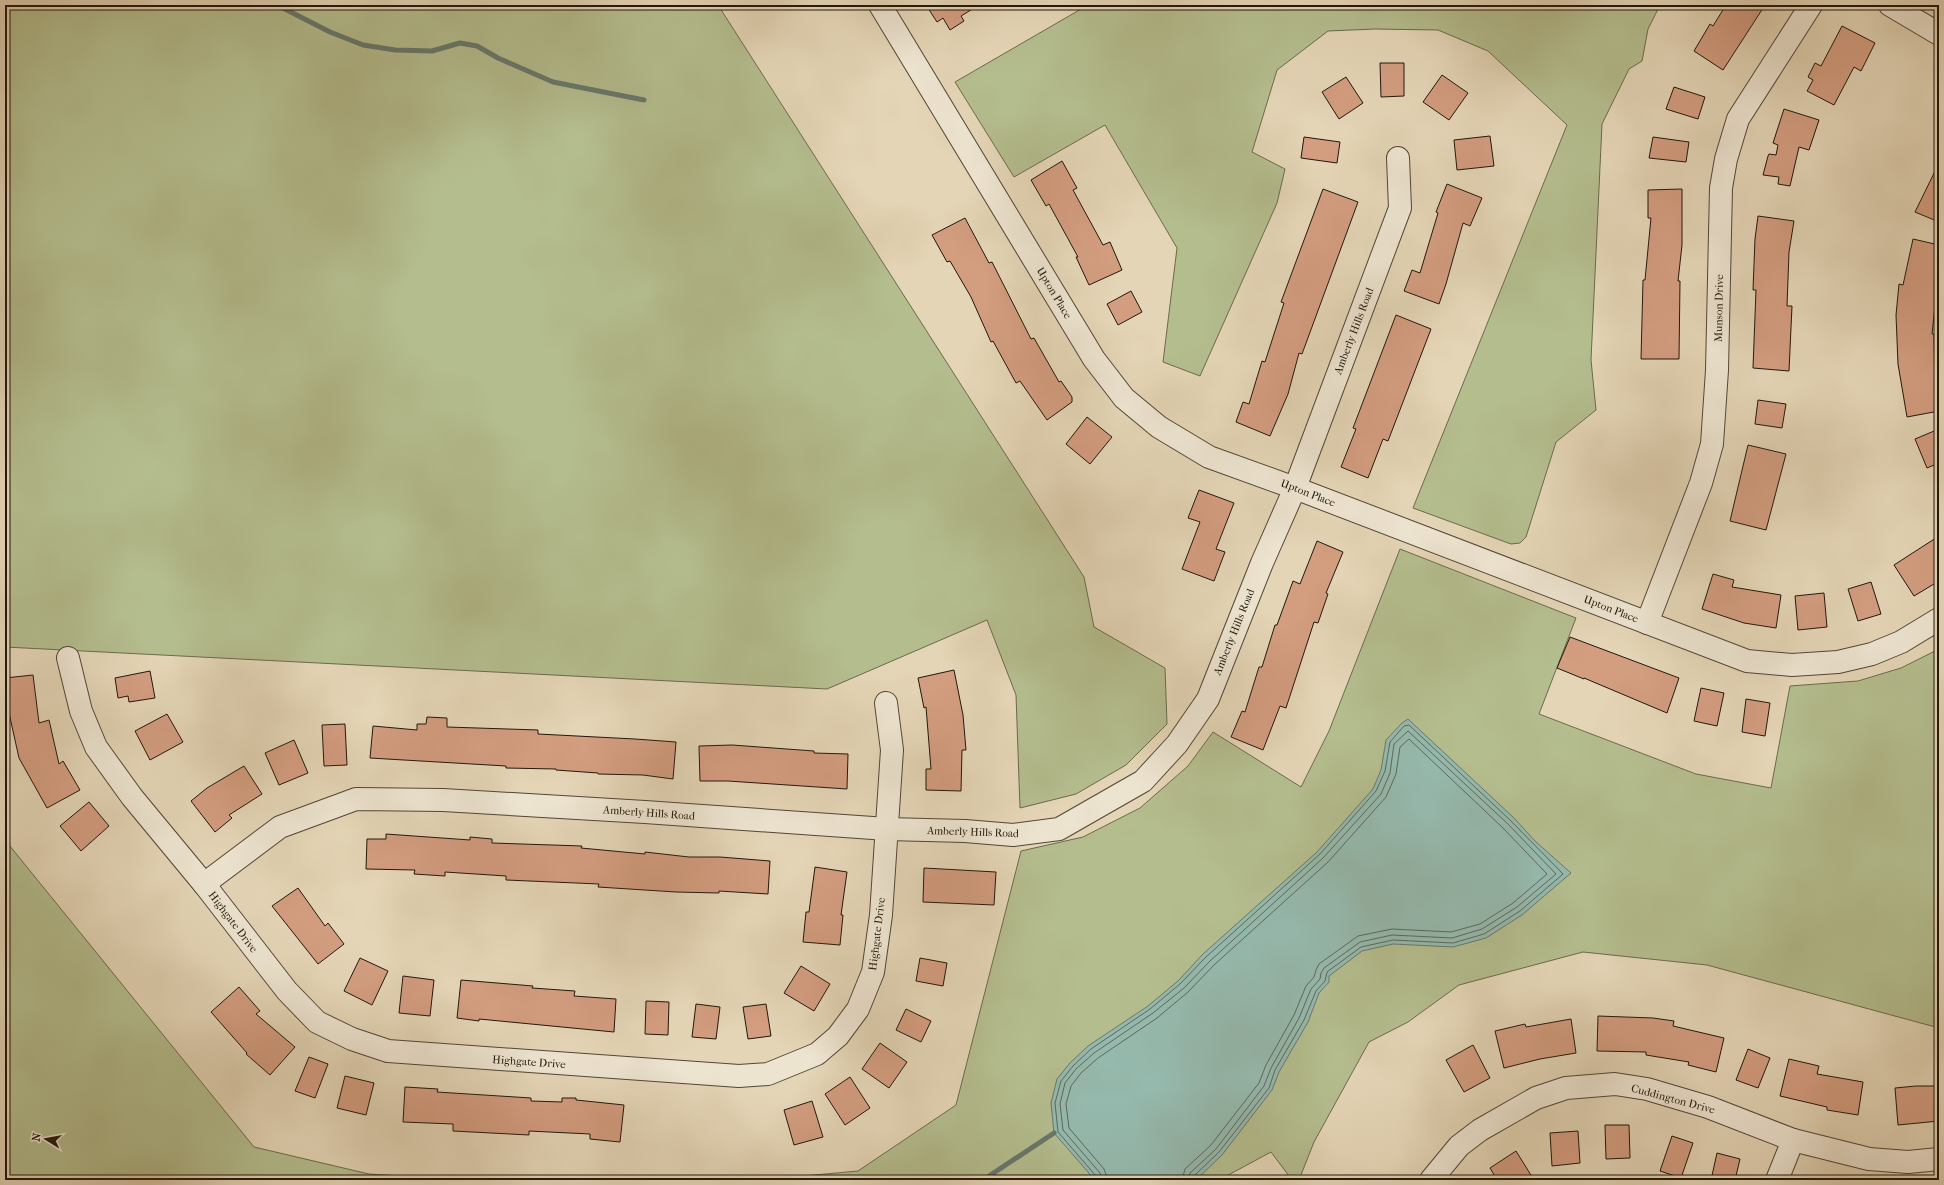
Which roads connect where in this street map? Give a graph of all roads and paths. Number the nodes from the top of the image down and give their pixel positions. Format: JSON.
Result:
{"nodes":[{"id":1,"x":880,"y":5,"type":"edge"},
{"id":2,"x":1811,"y":5,"type":"edge"},
{"id":3,"x":1890,"y":5,"type":"edge"},
{"id":4,"x":1939,"y":34,"type":"edge"},
{"id":5,"x":1398,"y":158,"type":"dead end"},
{"id":6,"x":1295,"y":488,"type":"junction"},
{"id":7,"x":1939,"y":619,"type":"edge"},
{"id":8,"x":1647,"y":623,"type":"junction"},
{"id":9,"x":68,"y":658,"type":"dead end"},
{"id":10,"x":886,"y":703,"type":"dead end"},
{"id":11,"x":887,"y":830,"type":"junction"},
{"id":12,"x":204,"y":884,"type":"junction"},
{"id":13,"x":1793,"y":1140,"type":"junction"},
{"id":14,"x":1939,"y":1159,"type":"edge"},
{"id":15,"x":1431,"y":1180,"type":"edge"},
{"id":16,"x":1777,"y":1180,"type":"edge"}],
"edges":[{"from":1,"to":6,"type":"street","name":"Upton Place"},
{"from":2,"to":8,"type":"street","name":"Munson Drive"},
{"from":3,"to":4,"type":"street"},
{"from":5,"to":6,"type":"street","name":"Amberly Hills Road"},
{"from":6,"to":8,"type":"street","name":"Upton Place"},
{"from":6,"to":11,"type":"street","name":"Amberly Hills Road"},
{"from":7,"to":8,"type":"street","name":"Upton Place"},
{"from":9,"to":12,"type":"street","name":"Highgate Drive"},
{"from":10,"to":11,"type":"street","name":"Highgate Drive"},
{"from":11,"to":12,"type":"street","name":"Amberly Hills Road"},
{"from":11,"to":12,"type":"street","name":"Highgate Drive"},
{"from":13,"to":14,"type":"street","name":"Cuddington Drive"},
{"from":13,"to":15,"type":"street","name":"Cuddington Drive"},
{"from":13,"to":16,"type":"street"}]}
